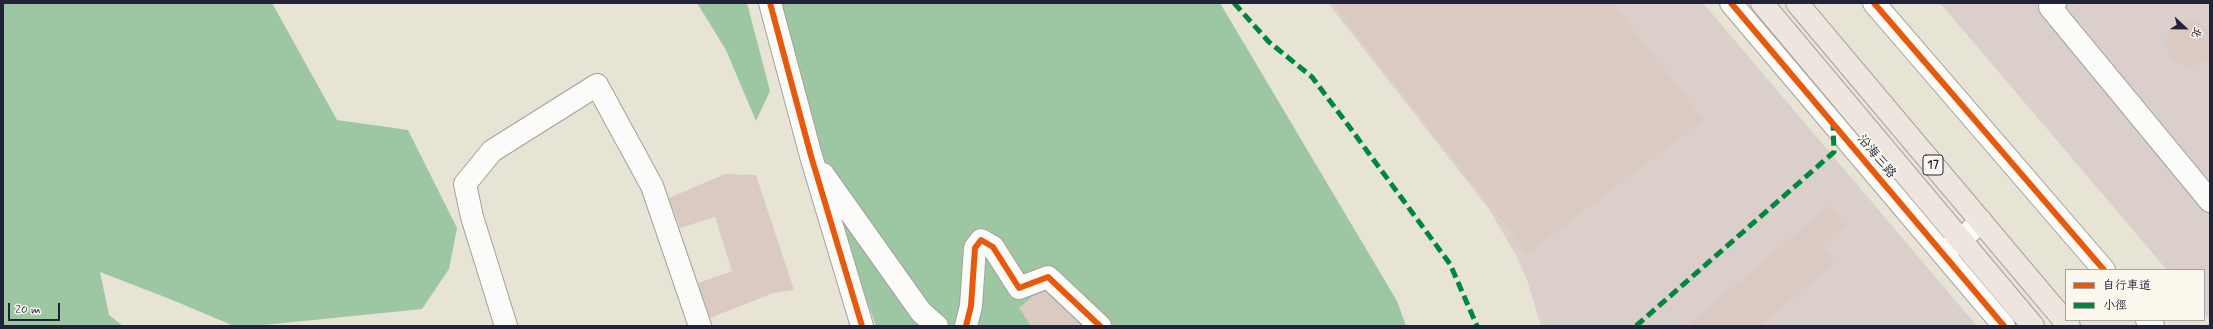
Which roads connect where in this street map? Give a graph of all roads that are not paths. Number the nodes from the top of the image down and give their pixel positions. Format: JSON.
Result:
{"nodes":[{"id":1,"x":770,"y":3,"type":"edge"},
{"id":2,"x":1730,"y":3,"type":"edge"},
{"id":3,"x":1762,"y":3,"type":"edge"},
{"id":4,"x":1797,"y":3,"type":"edge"},
{"id":5,"x":1874,"y":3,"type":"edge"},
{"id":6,"x":2056,"y":3,"type":"edge"},
{"id":7,"x":1872,"y":92,"type":"junction"},
{"id":8,"x":1851,"y":109,"type":"junction"},
{"id":9,"x":1833,"y":124,"type":"junction"},
{"id":10,"x":811,"y":156,"type":"junction"},
{"id":11,"x":2210,"y":201,"type":"edge"},
{"id":12,"x":1981,"y":221,"type":"junction"},
{"id":13,"x":1961,"y":240,"type":"junction"},
{"id":14,"x":1942,"y":253,"type":"junction"},
{"id":15,"x":2103,"y":269,"type":"edge"},
{"id":16,"x":506,"y":326,"type":"edge"},
{"id":17,"x":700,"y":326,"type":"edge"},
{"id":18,"x":862,"y":326,"type":"edge"},
{"id":19,"x":937,"y":326,"type":"edge"},
{"id":20,"x":966,"y":326,"type":"edge"},
{"id":21,"x":1100,"y":326,"type":"edge"},
{"id":22,"x":2004,"y":326,"type":"edge"},
{"id":23,"x":2033,"y":326,"type":"edge"},
{"id":24,"x":2069,"y":326,"type":"edge"}],
"edges":[{"from":1,"to":10,"type":"street"},
{"from":2,"to":9,"type":"street","name":"沿海三路"},
{"from":3,"to":8,"type":"main road","name":"沿海三路","number":"17"},
{"from":4,"to":7,"type":"main road","number":"17"},
{"from":5,"to":15,"type":"street"},
{"from":6,"to":11,"type":"street"},
{"from":7,"to":8,"type":"street"},
{"from":7,"to":12,"type":"main road","number":"17"},
{"from":8,"to":9,"type":"street"},
{"from":8,"to":13,"type":"main road","name":"沿海三路","number":"17"},
{"from":9,"to":14,"type":"street","name":"沿海三路"},
{"from":10,"to":18,"type":"street"},
{"from":10,"to":19,"type":"street"},
{"from":12,"to":13,"type":"street"},
{"from":12,"to":24,"type":"main road","number":"17"},
{"from":13,"to":14,"type":"street"},
{"from":13,"to":23,"type":"main road","name":"沿海三路","number":"17"},
{"from":14,"to":22,"type":"street","name":"沿海三路"},
{"from":16,"to":17,"type":"street"},
{"from":20,"to":21,"type":"street"}]}
